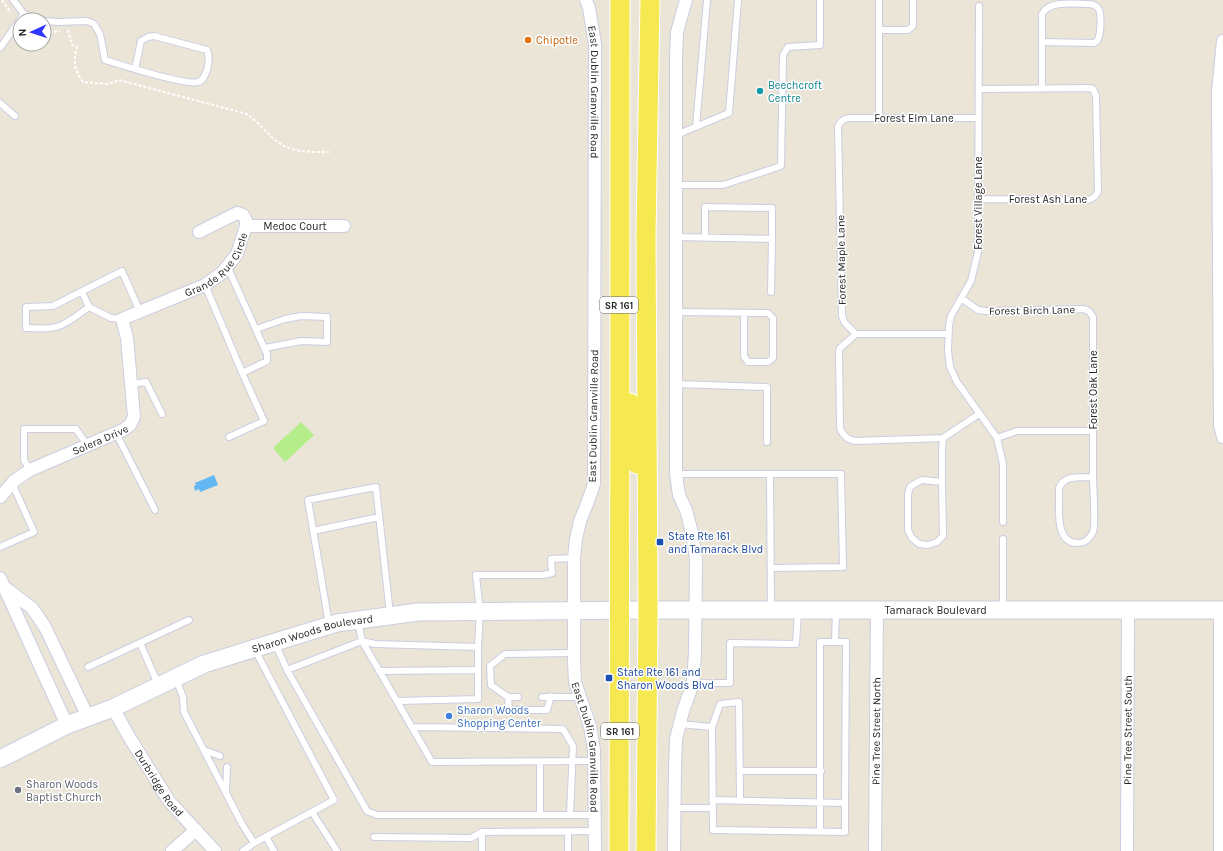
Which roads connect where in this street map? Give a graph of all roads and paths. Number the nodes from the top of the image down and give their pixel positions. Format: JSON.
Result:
{"nodes":[{"id":1,"x":13,"y":0,"type":"edge"},
{"id":2,"x":586,"y":0,"type":"edge"},
{"id":3,"x":620,"y":0,"type":"edge"},
{"id":4,"x":638,"y":0,"type":"edge"},
{"id":5,"x":650,"y":0,"type":"edge"},
{"id":6,"x":686,"y":0,"type":"edge"},
{"id":7,"x":706,"y":0,"type":"edge"},
{"id":8,"x":738,"y":0,"type":"edge"},
{"id":9,"x":820,"y":0,"type":"edge"},
{"id":10,"x":879,"y":0,"type":"edge"},
{"id":11,"x":913,"y":0,"type":"edge"},
{"id":12,"x":979,"y":6,"type":"dead end"},
{"id":13,"x":22,"y":12,"type":"edge"},
{"id":14,"x":52,"y":22,"type":"edge"},
{"id":15,"x":879,"y":30,"type":"junction"},
{"id":16,"x":12,"y":31,"type":"edge"},
{"id":17,"x":52,"y":32,"type":"edge"},
{"id":18,"x":1223,"y":41,"type":"edge"},
{"id":19,"x":1042,"y":42,"type":"junction"},
{"id":20,"x":0,"y":48,"type":"edge"},
{"id":21,"x":135,"y":69,"type":"junction"},
{"id":22,"x":978,"y":89,"type":"junction"},
{"id":23,"x":1042,"y":89,"type":"junction"},
{"id":24,"x":0,"y":103,"type":"edge"},
{"id":25,"x":15,"y":116,"type":"dead end"},
{"id":26,"x":849,"y":118,"type":"joint"},
{"id":27,"x":879,"y":118,"type":"junction"},
{"id":28,"x":978,"y":118,"type":"junction"},
{"id":29,"x":648,"y":120,"type":"junction"},
{"id":30,"x":696,"y":127,"type":"junction"},
{"id":31,"x":676,"y":135,"type":"junction"},
{"id":32,"x":329,"y":152,"type":"dead end"},
{"id":33,"x":676,"y":185,"type":"junction"},
{"id":34,"x":978,"y":199,"type":"junction"},
{"id":35,"x":246,"y":226,"type":"junction"},
{"id":36,"x":344,"y":226,"type":"dead end"},
{"id":37,"x":200,"y":232,"type":"dead end"},
{"id":38,"x":676,"y":237,"type":"junction"},
{"id":39,"x":705,"y":238,"type":"junction"},
{"id":40,"x":772,"y":240,"type":"junction"},
{"id":41,"x":227,"y":266,"type":"junction"},
{"id":42,"x":205,"y":285,"type":"junction"},
{"id":43,"x":82,"y":292,"type":"junction"},
{"id":44,"x":771,"y":292,"type":"dead end"},
{"id":45,"x":961,"y":298,"type":"junction"},
{"id":46,"x":89,"y":307,"type":"junction"},
{"id":47,"x":1083,"y":309,"type":"joint"},
{"id":48,"x":140,"y":312,"type":"junction"},
{"id":49,"x":676,"y":312,"type":"junction"},
{"id":50,"x":744,"y":313,"type":"junction"},
{"id":51,"x":122,"y":319,"type":"junction"},
{"id":52,"x":619,"y":326,"type":"junction"},
{"id":53,"x":256,"y":329,"type":"junction"},
{"id":54,"x":856,"y":334,"type":"junction"},
{"id":55,"x":948,"y":334,"type":"junction"},
{"id":56,"x":264,"y":348,"type":"junction"},
{"id":57,"x":242,"y":373,"type":"junction"},
{"id":58,"x":131,"y":384,"type":"junction"},
{"id":59,"x":676,"y":384,"type":"junction"},
{"id":60,"x":162,"y":414,"type":"dead end"},
{"id":61,"x":979,"y":414,"type":"junction"},
{"id":62,"x":1093,"y":431,"type":"junction"},
{"id":63,"x":116,"y":433,"type":"junction"},
{"id":64,"x":229,"y":437,"type":"dead end"},
{"id":65,"x":1223,"y":437,"type":"edge"},
{"id":66,"x":943,"y":438,"type":"junction"},
{"id":67,"x":997,"y":438,"type":"junction"},
{"id":68,"x":767,"y":442,"type":"dead end"},
{"id":69,"x":88,"y":446,"type":"junction"},
{"id":70,"x":30,"y":470,"type":"junction"},
{"id":71,"x":676,"y":474,"type":"junction"},
{"id":72,"x":770,"y":475,"type":"junction"},
{"id":73,"x":1093,"y":477,"type":"junction"},
{"id":74,"x":942,"y":482,"type":"junction"},
{"id":75,"x":12,"y":483,"type":"junction"},
{"id":76,"x":0,"y":497,"type":"edge"},
{"id":77,"x":155,"y":510,"type":"dead end"},
{"id":78,"x":380,"y":517,"type":"junction"},
{"id":79,"x":1002,"y":522,"type":"dead end"},
{"id":80,"x":312,"y":531,"type":"junction"},
{"id":81,"x":1002,"y":539,"type":"dead end"},
{"id":82,"x":0,"y":547,"type":"edge"},
{"id":83,"x":574,"y":558,"type":"junction"},
{"id":84,"x":771,"y":568,"type":"junction"},
{"id":85,"x":2,"y":582,"type":"edge"},
{"id":86,"x":621,"y":610,"type":"junction"},
{"id":87,"x":648,"y":610,"type":"junction"},
{"id":88,"x":695,"y":610,"type":"junction"},
{"id":89,"x":771,"y":610,"type":"junction"},
{"id":90,"x":798,"y":610,"type":"junction"},
{"id":91,"x":836,"y":610,"type":"junction"},
{"id":92,"x":877,"y":610,"type":"junction"},
{"id":93,"x":1002,"y":610,"type":"junction"},
{"id":94,"x":1128,"y":610,"type":"junction"},
{"id":95,"x":1221,"y":610,"type":"edge"},
{"id":96,"x":480,"y":611,"type":"junction"},
{"id":97,"x":574,"y":611,"type":"junction"},
{"id":98,"x":390,"y":616,"type":"junction"},
{"id":99,"x":189,"y":620,"type":"dead end"},
{"id":100,"x":358,"y":620,"type":"junction"},
{"id":101,"x":330,"y":625,"type":"junction"},
{"id":102,"x":362,"y":641,"type":"junction"},
{"id":103,"x":275,"y":642,"type":"junction"},
{"id":104,"x":835,"y":642,"type":"junction"},
{"id":105,"x":140,"y":643,"type":"junction"},
{"id":106,"x":478,"y":647,"type":"junction"},
{"id":107,"x":254,"y":648,"type":"junction"},
{"id":108,"x":574,"y":653,"type":"junction"},
{"id":109,"x":88,"y":667,"type":"dead end"},
{"id":110,"x":287,"y":670,"type":"junction"},
{"id":111,"x":477,"y":670,"type":"junction"},
{"id":112,"x":379,"y":671,"type":"junction"},
{"id":113,"x":175,"y":678,"type":"junction"},
{"id":114,"x":693,"y":683,"type":"junction"},
{"id":115,"x":159,"y":685,"type":"junction"},
{"id":116,"x":551,"y":696,"type":"junction"},
{"id":117,"x":508,"y":697,"type":"junction"},
{"id":118,"x":518,"y":697,"type":"dead end"},
{"id":119,"x":542,"y":697,"type":"dead end"},
{"id":120,"x":581,"y":697,"type":"junction"},
{"id":121,"x":398,"y":702,"type":"junction"},
{"id":122,"x":113,"y":708,"type":"junction"},
{"id":123,"x":88,"y":717,"type":"junction"},
{"id":124,"x":680,"y":724,"type":"junction"},
{"id":125,"x":66,"y":725,"type":"junction"},
{"id":126,"x":413,"y":727,"type":"junction"},
{"id":127,"x":712,"y":727,"type":"junction"},
{"id":128,"x":204,"y":750,"type":"junction"},
{"id":129,"x":220,"y":756,"type":"dead end"},
{"id":130,"x":0,"y":759,"type":"edge"},
{"id":131,"x":573,"y":761,"type":"junction"},
{"id":132,"x":594,"y":761,"type":"junction"},
{"id":133,"x":540,"y":762,"type":"junction"},
{"id":134,"x":227,"y":767,"type":"dead end"},
{"id":135,"x":740,"y":771,"type":"junction"},
{"id":136,"x":821,"y":771,"type":"junction"},
{"id":137,"x":226,"y":794,"type":"junction"},
{"id":138,"x":712,"y":800,"type":"junction"},
{"id":139,"x":740,"y":801,"type":"junction"},
{"id":140,"x":820,"y":802,"type":"junction"},
{"id":141,"x":845,"y":803,"type":"junction"},
{"id":142,"x":674,"y":808,"type":"junction"},
{"id":143,"x":713,"y":808,"type":"junction"},
{"id":144,"x":312,"y":812,"type":"junction"},
{"id":145,"x":540,"y":815,"type":"junction"},
{"id":146,"x":570,"y":815,"type":"junction"},
{"id":147,"x":595,"y":815,"type":"junction"},
{"id":148,"x":196,"y":830,"type":"junction"},
{"id":149,"x":568,"y":831,"type":"junction"},
{"id":150,"x":595,"y":831,"type":"junction"},
{"id":151,"x":820,"y":831,"type":"junction"},
{"id":152,"x":482,"y":832,"type":"junction"},
{"id":153,"x":266,"y":837,"type":"junction"},
{"id":154,"x":374,"y":837,"type":"dead end"},
{"id":155,"x":254,"y":843,"type":"junction"},
{"id":156,"x":172,"y":851,"type":"edge"},
{"id":157,"x":215,"y":851,"type":"edge"},
{"id":158,"x":243,"y":851,"type":"edge"},
{"id":159,"x":274,"y":851,"type":"edge"},
{"id":160,"x":336,"y":851,"type":"edge"},
{"id":161,"x":482,"y":851,"type":"edge"},
{"id":162,"x":568,"y":851,"type":"edge"},
{"id":163,"x":594,"y":851,"type":"edge"},
{"id":164,"x":619,"y":851,"type":"edge"},
{"id":165,"x":646,"y":851,"type":"edge"},
{"id":166,"x":674,"y":851,"type":"edge"},
{"id":167,"x":874,"y":851,"type":"edge"},
{"id":168,"x":1127,"y":851,"type":"edge"},
{"id":169,"x":1220,"y":851,"type":"edge"}],
"edges":[{"from":1,"to":13,"type":"lane"},
{"from":2,"to":83,"type":"street","name":"East Dublin Granville Road"},
{"from":3,"to":52,"type":"main road","number":"SR 161"},
{"from":4,"to":29,"type":"main road"},
{"from":5,"to":29,"type":"main road","number":"SR 161"},
{"from":6,"to":31,"type":"street"},
{"from":7,"to":30,"type":"lane"},
{"from":8,"to":30,"type":"lane"},
{"from":9,"to":33,"type":"lane"},
{"from":10,"to":15,"type":"lane"},
{"from":11,"to":15,"type":"lane"},
{"from":12,"to":22,"type":"lane","name":"Forest Village Lane"},
{"from":14,"to":21,"type":"lane"},
{"from":15,"to":27,"type":"lane"},
{"from":16,"to":20,"type":"lane"},
{"from":17,"to":32,"type":"path"},
{"from":18,"to":65,"type":"street"},
{"from":19,"to":19,"type":"lane"},
{"from":19,"to":23,"type":"lane"},
{"from":21,"to":21,"type":"lane"},
{"from":22,"to":23,"type":"lane"},
{"from":22,"to":28,"type":"lane","name":"Forest Village Lane"},
{"from":23,"to":34,"type":"lane","name":"Forest Ash Lane"},
{"from":24,"to":25,"type":"lane"},
{"from":26,"to":27,"type":"lane","name":"Forest Elm Lane"},
{"from":26,"to":54,"type":"lane","name":"Forest Maple Lane"},
{"from":27,"to":28,"type":"lane","name":"Forest Elm Lane"},
{"from":28,"to":34,"type":"lane","name":"Forest Village Lane"},
{"from":29,"to":87,"type":"main road","number":"SR 161"},
{"from":30,"to":31,"type":"lane"},
{"from":31,"to":33,"type":"street"},
{"from":33,"to":38,"type":"street"},
{"from":34,"to":45,"type":"lane","name":"Forest Village Lane"},
{"from":35,"to":36,"type":"street","name":"Medoc Court"},
{"from":35,"to":37,"type":"street","name":"Grande Rue Circle"},
{"from":35,"to":41,"type":"street","name":"Grande Rue Circle"},
{"from":38,"to":39,"type":"lane"},
{"from":38,"to":49,"type":"street"},
{"from":39,"to":40,"type":"lane"},
{"from":39,"to":40,"type":"lane"},
{"from":40,"to":44,"type":"lane"},
{"from":41,"to":42,"type":"street","name":"Grande Rue Circle"},
{"from":41,"to":53,"type":"lane"},
{"from":42,"to":48,"type":"street","name":"Grande Rue Circle"},
{"from":42,"to":57,"type":"lane"},
{"from":43,"to":46,"type":"lane"},
{"from":43,"to":46,"type":"lane"},
{"from":43,"to":48,"type":"lane"},
{"from":45,"to":47,"type":"lane","name":"Forest Birch Lane"},
{"from":45,"to":55,"type":"lane","name":"Forest Village Lane"},
{"from":46,"to":51,"type":"lane"},
{"from":47,"to":62,"type":"lane","name":"Forest Oak Lane"},
{"from":48,"to":51,"type":"street","name":"Grande Rue Circle"},
{"from":49,"to":50,"type":"lane"},
{"from":49,"to":59,"type":"street"},
{"from":50,"to":50,"type":"lane"},
{"from":51,"to":58,"type":"street","name":"Solera Drive"},
{"from":52,"to":86,"type":"main road","number":"SR 161"},
{"from":52,"to":87,"type":"main road"},
{"from":53,"to":56,"type":"lane"},
{"from":53,"to":56,"type":"lane"},
{"from":54,"to":55,"type":"lane"},
{"from":54,"to":66,"type":"lane"},
{"from":55,"to":61,"type":"lane","name":"Forest Village Lane"},
{"from":56,"to":57,"type":"lane"},
{"from":57,"to":64,"type":"lane"},
{"from":58,"to":60,"type":"lane"},
{"from":58,"to":63,"type":"street","name":"Solera Drive"},
{"from":59,"to":68,"type":"lane"},
{"from":59,"to":71,"type":"street"},
{"from":61,"to":66,"type":"lane"},
{"from":61,"to":67,"type":"lane","name":"Forest Village Lane"},
{"from":62,"to":67,"type":"lane"},
{"from":62,"to":73,"type":"lane","name":"Forest Oak Lane"},
{"from":63,"to":69,"type":"street","name":"Solera Drive"},
{"from":63,"to":77,"type":"lane"},
{"from":66,"to":74,"type":"lane"},
{"from":67,"to":79,"type":"lane","name":"Forest Village Lane"},
{"from":69,"to":70,"type":"street","name":"Solera Drive"},
{"from":69,"to":70,"type":"lane"},
{"from":70,"to":75,"type":"street","name":"Solera Drive"},
{"from":71,"to":72,"type":"lane"},
{"from":71,"to":88,"type":"street"},
{"from":72,"to":84,"type":"lane"},
{"from":72,"to":84,"type":"lane"},
{"from":73,"to":73,"type":"lane","name":"Forest Oak Lane"},
{"from":74,"to":74,"type":"lane"},
{"from":75,"to":76,"type":"street","name":"Solera Drive"},
{"from":75,"to":82,"type":"lane"},
{"from":78,"to":80,"type":"lane"},
{"from":78,"to":80,"type":"lane"},
{"from":78,"to":98,"type":"lane"},
{"from":80,"to":101,"type":"lane"},
{"from":81,"to":93,"type":"lane"},
{"from":83,"to":96,"type":"lane"},
{"from":83,"to":97,"type":"street","name":"East Dublin Granville Road"},
{"from":84,"to":89,"type":"lane"},
{"from":85,"to":123,"type":"street"},
{"from":85,"to":125,"type":"street"},
{"from":86,"to":87,"type":"street","name":"Sharon Woods Boulevard"},
{"from":86,"to":97,"type":"street","name":"Sharon Woods Boulevard"},
{"from":86,"to":164,"type":"main road","number":"SR 161"},
{"from":87,"to":88,"type":"street","name":"Tamarack Boulevard"},
{"from":87,"to":165,"type":"main road","number":"SR 161"},
{"from":88,"to":89,"type":"street","name":"Tamarack Boulevard"},
{"from":88,"to":114,"type":"street"},
{"from":89,"to":90,"type":"street","name":"Tamarack Boulevard"},
{"from":90,"to":91,"type":"street","name":"Tamarack Boulevard"},
{"from":90,"to":114,"type":"lane"},
{"from":91,"to":92,"type":"street","name":"Tamarack Boulevard"},
{"from":91,"to":104,"type":"lane"},
{"from":92,"to":93,"type":"street","name":"Tamarack Boulevard"},
{"from":92,"to":167,"type":"street","name":"Pine Tree Street North"},
{"from":93,"to":94,"type":"street","name":"Tamarack Boulevard"},
{"from":94,"to":95,"type":"street","name":"Tamarack Boulevard"},
{"from":94,"to":168,"type":"street","name":"Pine Tree Street South"},
{"from":95,"to":169,"type":"street"},
{"from":96,"to":97,"type":"street","name":"Sharon Woods Boulevard"},
{"from":96,"to":98,"type":"street","name":"Sharon Woods Boulevard"},
{"from":96,"to":106,"type":"lane"},
{"from":97,"to":108,"type":"street","name":"East Dublin Granville Road"},
{"from":98,"to":100,"type":"street","name":"Sharon Woods Boulevard"},
{"from":99,"to":105,"type":"lane"},
{"from":100,"to":101,"type":"street","name":"Sharon Woods Boulevard"},
{"from":100,"to":102,"type":"lane"},
{"from":101,"to":103,"type":"street","name":"Sharon Woods Boulevard"},
{"from":102,"to":106,"type":"lane"},
{"from":102,"to":110,"type":"lane"},
{"from":102,"to":112,"type":"lane"},
{"from":103,"to":107,"type":"street","name":"Sharon Woods Boulevard"},
{"from":103,"to":110,"type":"lane"},
{"from":104,"to":136,"type":"lane"},
{"from":104,"to":141,"type":"lane"},
{"from":105,"to":109,"type":"lane"},
{"from":105,"to":115,"type":"lane"},
{"from":106,"to":111,"type":"lane"},
{"from":107,"to":113,"type":"street","name":"Sharon Woods Boulevard"},
{"from":107,"to":144,"type":"lane"},
{"from":108,"to":117,"type":"lane"},
{"from":108,"to":120,"type":"street","name":"East Dublin Granville Road"},
{"from":110,"to":145,"type":"lane"},
{"from":111,"to":112,"type":"lane"},
{"from":111,"to":121,"type":"lane"},
{"from":112,"to":121,"type":"lane"},
{"from":113,"to":115,"type":"street","name":"Sharon Woods Boulevard"},
{"from":113,"to":128,"type":"lane"},
{"from":114,"to":124,"type":"street"},
{"from":115,"to":122,"type":"street","name":"Sharon Woods Boulevard"},
{"from":116,"to":117,"type":"lane"},
{"from":116,"to":119,"type":"lane"},
{"from":116,"to":120,"type":"lane"},
{"from":117,"to":118,"type":"lane"},
{"from":120,"to":132,"type":"street","name":"East Dublin Granville Road"},
{"from":121,"to":126,"type":"lane"},
{"from":122,"to":123,"type":"street","name":"Sharon Woods Boulevard"},
{"from":122,"to":148,"type":"street","name":"Durbridge Road"},
{"from":123,"to":125,"type":"street","name":"Sharon Woods Boulevard"},
{"from":124,"to":127,"type":"lane"},
{"from":124,"to":142,"type":"street"},
{"from":125,"to":130,"type":"street","name":"Sharon Woods Boulevard"},
{"from":126,"to":131,"type":"lane"},
{"from":126,"to":133,"type":"lane"},
{"from":127,"to":135,"type":"lane"},
{"from":127,"to":138,"type":"lane"},
{"from":128,"to":129,"type":"lane"},
{"from":128,"to":137,"type":"lane"},
{"from":131,"to":132,"type":"lane"},
{"from":131,"to":133,"type":"lane"},
{"from":131,"to":146,"type":"lane"},
{"from":132,"to":147,"type":"street","name":"East Dublin Granville Road"},
{"from":133,"to":145,"type":"lane"},
{"from":134,"to":137,"type":"lane"},
{"from":135,"to":136,"type":"lane"},
{"from":135,"to":139,"type":"lane"},
{"from":136,"to":140,"type":"lane"},
{"from":137,"to":155,"type":"lane"},
{"from":138,"to":139,"type":"lane"},
{"from":138,"to":143,"type":"lane"},
{"from":139,"to":140,"type":"lane"},
{"from":140,"to":141,"type":"lane"},
{"from":140,"to":151,"type":"lane"},
{"from":141,"to":151,"type":"lane"},
{"from":142,"to":143,"type":"lane"},
{"from":142,"to":166,"type":"street"},
{"from":143,"to":151,"type":"lane"},
{"from":144,"to":153,"type":"lane"},
{"from":144,"to":160,"type":"lane"},
{"from":145,"to":146,"type":"lane"},
{"from":146,"to":147,"type":"lane"},
{"from":147,"to":150,"type":"street","name":"East Dublin Granville Road"},
{"from":148,"to":156,"type":"street"},
{"from":148,"to":157,"type":"street","name":"Durbridge Road"},
{"from":149,"to":150,"type":"lane"},
{"from":149,"to":152,"type":"lane"},
{"from":149,"to":162,"type":"lane"},
{"from":150,"to":163,"type":"street","name":"East Dublin Granville Road"},
{"from":152,"to":154,"type":"lane"},
{"from":152,"to":161,"type":"lane"},
{"from":153,"to":155,"type":"lane"},
{"from":153,"to":159,"type":"lane"},
{"from":155,"to":158,"type":"lane"}]}
